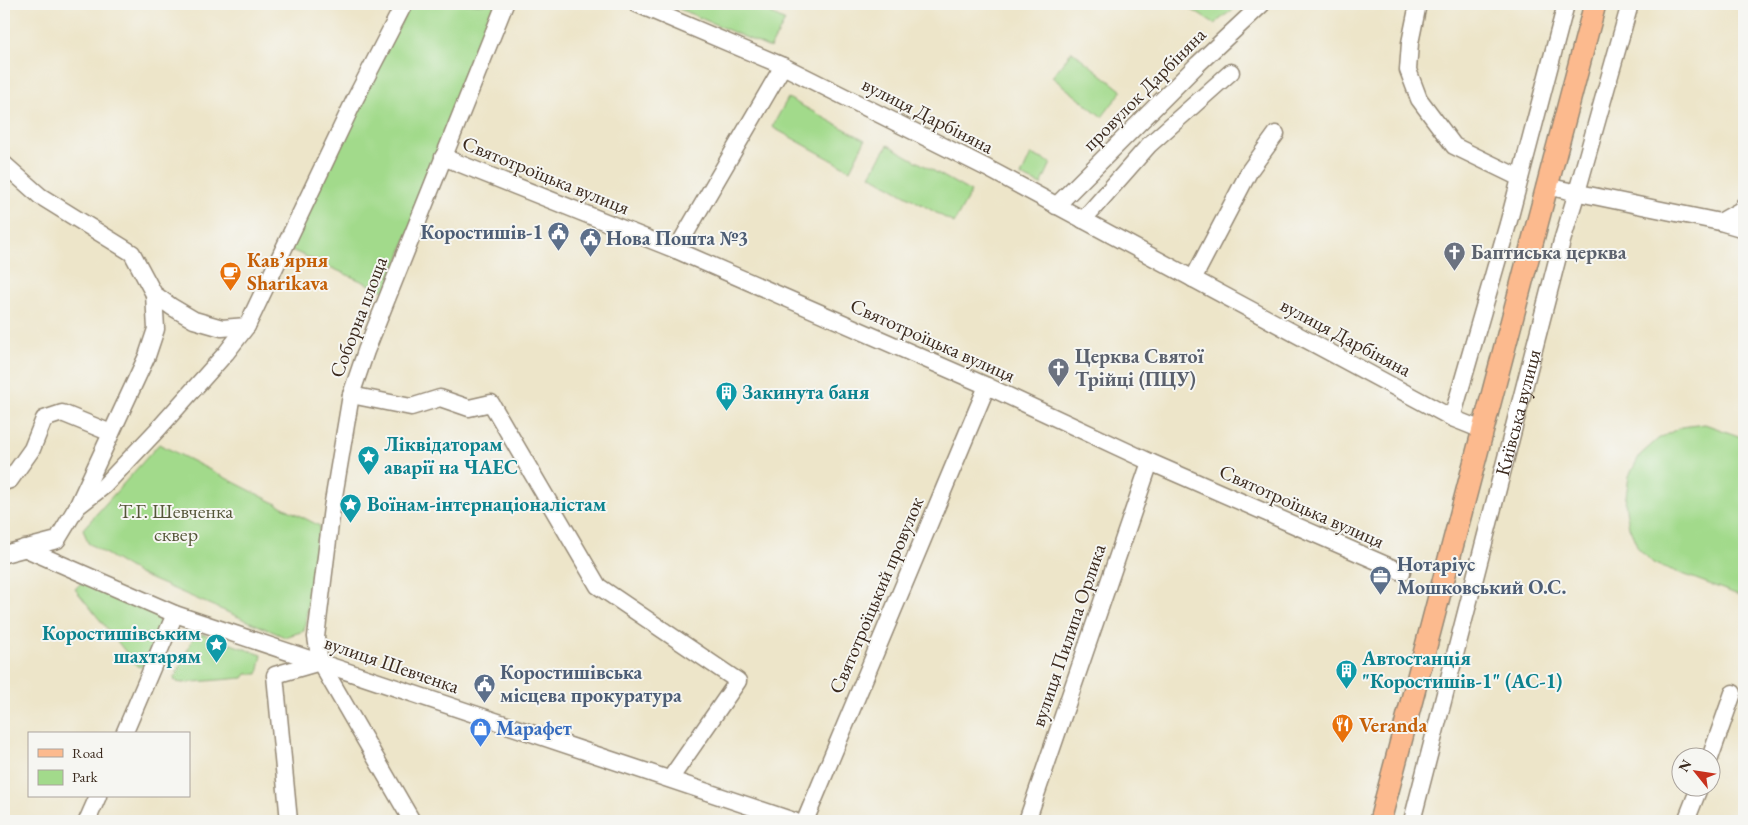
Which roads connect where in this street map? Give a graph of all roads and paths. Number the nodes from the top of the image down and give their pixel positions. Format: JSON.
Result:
{"nodes":[{"id":1,"x":404,"y":4,"type":"edge"},
{"id":2,"x":504,"y":4,"type":"edge"},
{"id":3,"x":637,"y":4,"type":"edge"},
{"id":4,"x":1262,"y":4,"type":"edge"},
{"id":5,"x":1418,"y":4,"type":"edge"},
{"id":6,"x":1566,"y":4,"type":"edge"},
{"id":7,"x":1595,"y":4,"type":"edge"},
{"id":8,"x":1630,"y":4,"type":"edge"},
{"id":9,"x":783,"y":66,"type":"junction"},
{"id":10,"x":1231,"y":72,"type":"dead end"},
{"id":11,"x":1276,"y":134,"type":"dead end"},
{"id":12,"x":443,"y":157,"type":"junction"},
{"id":13,"x":4,"y":164,"type":"edge"},
{"id":14,"x":1520,"y":178,"type":"junction"},
{"id":15,"x":1545,"y":186,"type":"junction"},
{"id":16,"x":1577,"y":192,"type":"junction"},
{"id":17,"x":1744,"y":205,"type":"edge"},
{"id":18,"x":1056,"y":206,"type":"junction"},
{"id":19,"x":1083,"y":220,"type":"junction"},
{"id":20,"x":1720,"y":222,"type":"junction"},
{"id":21,"x":1744,"y":229,"type":"edge"},
{"id":22,"x":676,"y":250,"type":"junction"},
{"id":23,"x":1193,"y":279,"type":"junction"},
{"id":24,"x":154,"y":294,"type":"junction"},
{"id":25,"x":247,"y":326,"type":"junction"},
{"id":26,"x":987,"y":386,"type":"junction"},
{"id":27,"x":351,"y":395,"type":"junction"},
{"id":28,"x":1452,"y":418,"type":"junction"},
{"id":29,"x":1482,"y":430,"type":"junction"},
{"id":30,"x":110,"y":434,"type":"junction"},
{"id":31,"x":1150,"y":462,"type":"junction"},
{"id":32,"x":4,"y":482,"type":"edge"},
{"id":33,"x":77,"y":507,"type":"junction"},
{"id":34,"x":24,"y":548,"type":"junction"},
{"id":35,"x":4,"y":554,"type":"edge"},
{"id":36,"x":1402,"y":572,"type":"dead end"},
{"id":37,"x":175,"y":614,"type":"junction"},
{"id":38,"x":320,"y":662,"type":"junction"},
{"id":39,"x":1733,"y":693,"type":"dead end"},
{"id":40,"x":125,"y":732,"type":"edge"},
{"id":41,"x":1714,"y":748,"type":"edge"},
{"id":42,"x":670,"y":780,"type":"junction"},
{"id":43,"x":97,"y":798,"type":"edge"},
{"id":44,"x":1695,"y":798,"type":"edge"},
{"id":45,"x":88,"y":821,"type":"edge"},
{"id":46,"x":289,"y":821,"type":"edge"},
{"id":47,"x":412,"y":821,"type":"edge"},
{"id":48,"x":794,"y":821,"type":"edge"},
{"id":49,"x":805,"y":821,"type":"edge"},
{"id":50,"x":1027,"y":821,"type":"edge"},
{"id":51,"x":1380,"y":821,"type":"edge"},
{"id":52,"x":1412,"y":821,"type":"edge"},
{"id":53,"x":1686,"y":821,"type":"edge"}],
"edges":[{"from":1,"to":25,"type":"street"},
{"from":2,"to":12,"type":"street","name":"Соборна площа"},
{"from":3,"to":9,"type":"street","name":"вулиця Дарбіняна"},
{"from":4,"to":18,"type":"street","name":"провулок Дарбіняна"},
{"from":5,"to":14,"type":"street"},
{"from":6,"to":14,"type":"street"},
{"from":7,"to":15,"type":"main road","name":"Київська вулиця"},
{"from":8,"to":16,"type":"street","name":"Київська вулиця"},
{"from":9,"to":18,"type":"street","name":"вулиця Дарбіняна"},
{"from":9,"to":22,"type":"street"},
{"from":10,"to":19,"type":"street"},
{"from":11,"to":23,"type":"street"},
{"from":12,"to":22,"type":"street","name":"Святотроїцька вулиця"},
{"from":12,"to":27,"type":"street","name":"Соборна площа"},
{"from":13,"to":24,"type":"street"},
{"from":14,"to":28,"type":"street"},
{"from":15,"to":16,"type":"street"},
{"from":15,"to":29,"type":"main road","name":"Київська вулиця"},
{"from":16,"to":20,"type":"street"},
{"from":16,"to":52,"type":"street","name":"Київська вулиця"},
{"from":17,"to":20,"type":"street"},
{"from":18,"to":19,"type":"street","name":"вулиця Дарбіняна"},
{"from":19,"to":23,"type":"street","name":"вулиця Дарбіняна"},
{"from":20,"to":21,"type":"street"},
{"from":22,"to":26,"type":"street","name":"Святотроїцька вулиця"},
{"from":23,"to":28,"type":"street","name":"вулиця Дарбіняна"},
{"from":24,"to":25,"type":"street"},
{"from":24,"to":30,"type":"street"},
{"from":25,"to":33,"type":"street"},
{"from":26,"to":31,"type":"street","name":"Святотроїцька вулиця"},
{"from":26,"to":49,"type":"street","name":"Святотроїцький провулок"},
{"from":27,"to":38,"type":"street","name":"Соборна площа"},
{"from":27,"to":42,"type":"street"},
{"from":28,"to":29,"type":"street","name":"вулиця Дарбіняна"},
{"from":29,"to":51,"type":"main road","name":"Київська вулиця"},
{"from":30,"to":32,"type":"street"},
{"from":30,"to":33,"type":"street"},
{"from":31,"to":36,"type":"street","name":"Святотроїцька вулиця"},
{"from":31,"to":50,"type":"street","name":"вулиця Пилипа Орлика"},
{"from":33,"to":34,"type":"street"},
{"from":34,"to":35,"type":"street"},
{"from":34,"to":37,"type":"street","name":"вулиця Шевченка"},
{"from":37,"to":38,"type":"street","name":"вулиця Шевченка"},
{"from":37,"to":40,"type":"street"},
{"from":38,"to":42,"type":"street","name":"вулиця Шевченка"},
{"from":38,"to":46,"type":"street"},
{"from":38,"to":47,"type":"street"},
{"from":39,"to":41,"type":"street"},
{"from":42,"to":48,"type":"street","name":"вулиця Шевченка"},
{"from":43,"to":45,"type":"street"},
{"from":44,"to":53,"type":"street"}]}
